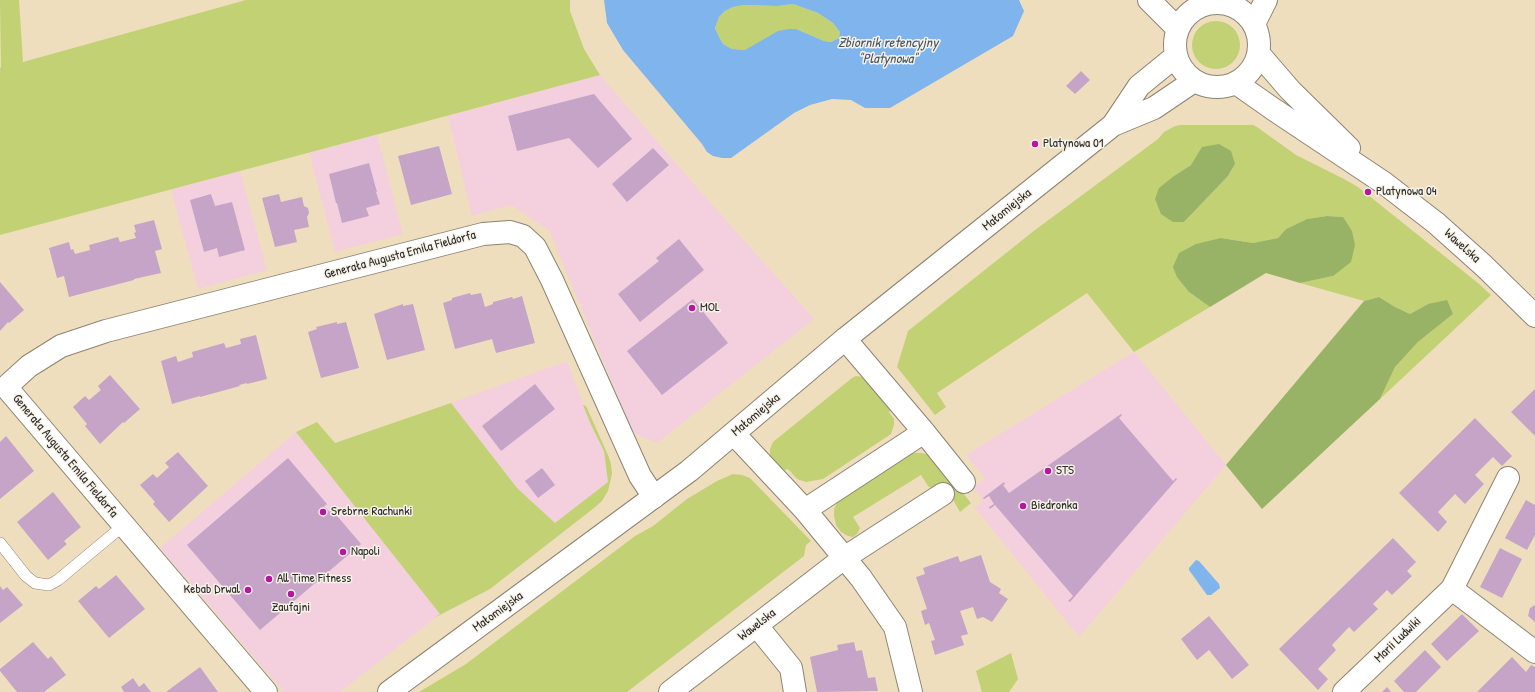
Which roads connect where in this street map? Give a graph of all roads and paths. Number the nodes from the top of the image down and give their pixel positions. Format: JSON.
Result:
{"nodes":[{"id":1,"x":1149,"y":0,"type":"edge"},
{"id":2,"x":1266,"y":0,"type":"edge"},
{"id":3,"x":1223,"y":1,"type":"edge"},
{"id":4,"x":1196,"y":3,"type":"edge"},
{"id":5,"x":1254,"y":24,"type":"junction"},
{"id":6,"x":1178,"y":29,"type":"junction"},
{"id":7,"x":1259,"y":54,"type":"junction"},
{"id":8,"x":1176,"y":56,"type":"junction"},
{"id":9,"x":1194,"y":81,"type":"junction"},
{"id":10,"x":1236,"y":83,"type":"junction"},
{"id":11,"x":1113,"y":125,"type":"junction"},
{"id":12,"x":1384,"y":183,"type":"junction"},
{"id":13,"x":1535,"y":316,"type":"edge"},
{"id":14,"x":845,"y":339,"type":"junction"},
{"id":15,"x":3,"y":389,"type":"edge"},
{"id":16,"x":924,"y":432,"type":"junction"},
{"id":17,"x":734,"y":434,"type":"junction"},
{"id":18,"x":1508,"y":478,"type":"dead end"},
{"id":19,"x":964,"y":482,"type":"dead end"},
{"id":20,"x":943,"y":494,"type":"dead end"},
{"id":21,"x":654,"y":497,"type":"junction"},
{"id":22,"x":805,"y":510,"type":"junction"},
{"id":23,"x":124,"y":526,"type":"junction"},
{"id":24,"x":0,"y":543,"type":"edge"},
{"id":25,"x":844,"y":558,"type":"junction"},
{"id":26,"x":1452,"y":589,"type":"junction"},
{"id":27,"x":757,"y":626,"type":"junction"},
{"id":28,"x":1535,"y":652,"type":"edge"},
{"id":29,"x":266,"y":692,"type":"edge"},
{"id":30,"x":389,"y":692,"type":"edge"},
{"id":31,"x":670,"y":692,"type":"edge"},
{"id":32,"x":795,"y":692,"type":"edge"},
{"id":33,"x":911,"y":692,"type":"edge"},
{"id":34,"x":1344,"y":692,"type":"edge"}],
"edges":[{"from":1,"to":6,"type":"street"},
{"from":2,"to":5,"type":"street"},
{"from":3,"to":4,"type":"street"},
{"from":3,"to":5,"type":"street"},
{"from":4,"to":6,"type":"street"},
{"from":5,"to":7,"type":"street"},
{"from":6,"to":8,"type":"street"},
{"from":7,"to":10,"type":"street"},
{"from":7,"to":12,"type":"street","name":"Wawelska"},
{"from":8,"to":9,"type":"street"},
{"from":8,"to":11,"type":"street","name":"Małomiejska"},
{"from":9,"to":10,"type":"street"},
{"from":9,"to":11,"type":"street","name":"Małomiejska"},
{"from":10,"to":12,"type":"street","name":"Wawelska"},
{"from":11,"to":14,"type":"street","name":"Małomiejska"},
{"from":12,"to":13,"type":"street","name":"Wawelska"},
{"from":14,"to":16,"type":"street"},
{"from":14,"to":17,"type":"street","name":"Małomiejska"},
{"from":15,"to":21,"type":"street","name":"Generała Augusta Emila Fieldorfa"},
{"from":15,"to":23,"type":"street","name":"Generała Augusta Emila Fieldorfa"},
{"from":16,"to":19,"type":"street"},
{"from":16,"to":22,"type":"street"},
{"from":17,"to":21,"type":"street","name":"Małomiejska"},
{"from":17,"to":22,"type":"street"},
{"from":18,"to":26,"type":"street","name":"Marii Ludwiki"},
{"from":20,"to":25,"type":"street","name":"Wawelska"},
{"from":21,"to":30,"type":"street","name":"Małomiejska"},
{"from":22,"to":25,"type":"street"},
{"from":23,"to":24,"type":"lane","name":"Generała Augusta Emila Fieldorfa"},
{"from":23,"to":29,"type":"street","name":"Generała Augusta Emila Fieldorfa"},
{"from":25,"to":27,"type":"street","name":"Wawelska"},
{"from":25,"to":33,"type":"street"},
{"from":26,"to":28,"type":"street"},
{"from":26,"to":34,"type":"street","name":"Marii Ludwiki"},
{"from":27,"to":31,"type":"street","name":"Wawelska"},
{"from":27,"to":32,"type":"street"}]}
